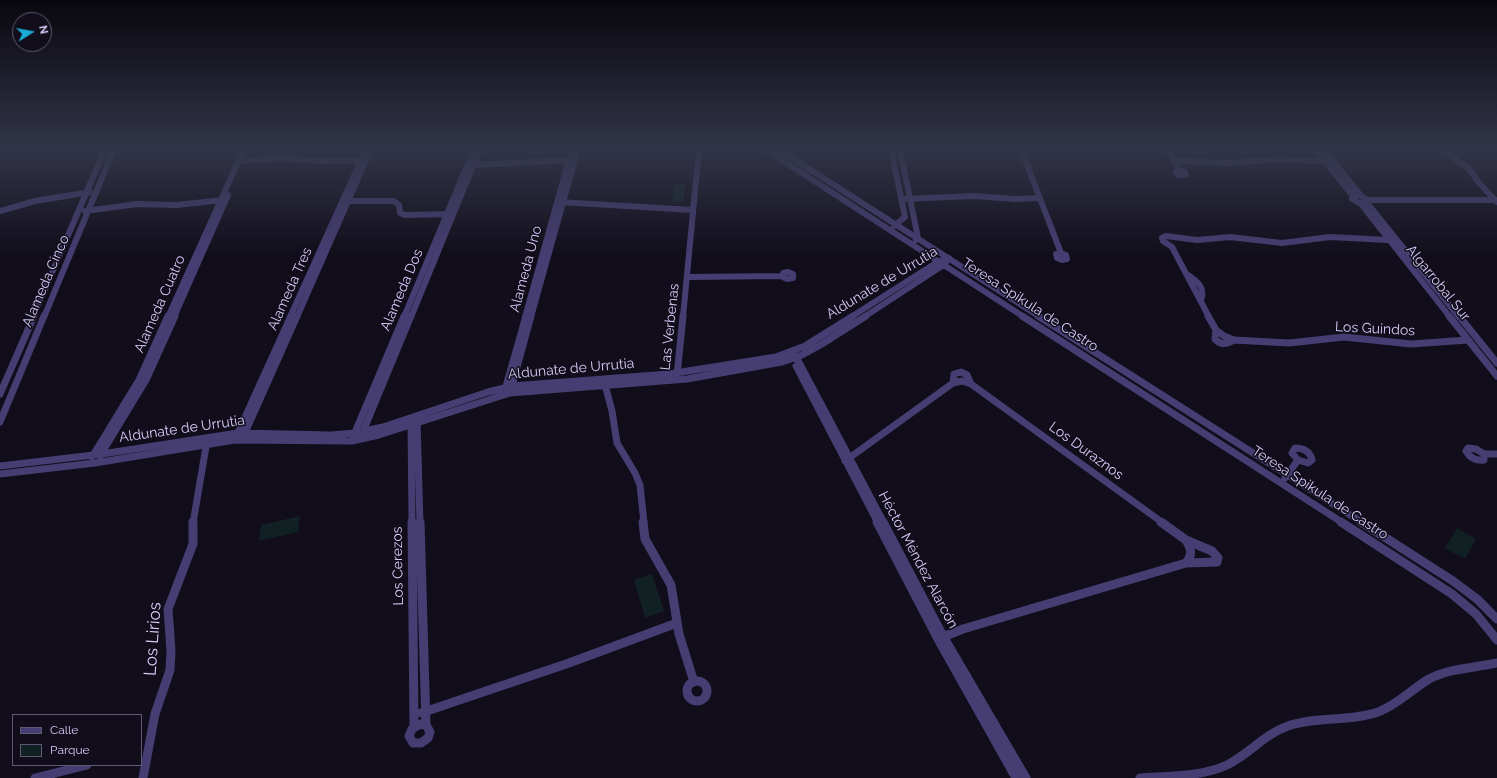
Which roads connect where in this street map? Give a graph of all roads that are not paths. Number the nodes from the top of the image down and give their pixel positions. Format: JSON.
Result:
{"nodes":[{"id":1,"x":89,"y":185,"type":"edge"},
{"id":2,"x":98,"y":185,"type":"edge"},
{"id":3,"x":230,"y":185,"type":"edge"},
{"id":4,"x":352,"y":185,"type":"edge"},
{"id":5,"x":462,"y":185,"type":"edge"},
{"id":6,"x":565,"y":185,"type":"edge"},
{"id":7,"x":696,"y":185,"type":"edge"},
{"id":8,"x":821,"y":185,"type":"edge"},
{"id":9,"x":835,"y":185,"type":"edge"},
{"id":10,"x":899,"y":185,"type":"edge"},
{"id":11,"x":907,"y":185,"type":"edge"},
{"id":12,"x":1034,"y":185,"type":"edge"},
{"id":13,"x":1344,"y":185,"type":"edge"},
{"id":14,"x":1352,"y":185,"type":"edge"},
{"id":15,"x":1481,"y":185,"type":"edge"},
{"id":16,"x":96,"y":191,"type":"junction"},
{"id":17,"x":86,"y":193,"type":"junction"},
{"id":18,"x":1353,"y":196,"type":"junction"},
{"id":19,"x":1361,"y":196,"type":"junction"},
{"id":20,"x":1039,"y":198,"type":"junction"},
{"id":21,"x":901,"y":199,"type":"junction"},
{"id":22,"x":910,"y":199,"type":"junction"},
{"id":23,"x":345,"y":201,"type":"junction"},
{"id":24,"x":560,"y":201,"type":"junction"},
{"id":25,"x":1496,"y":201,"type":"edge"},
{"id":26,"x":222,"y":202,"type":"junction"},
{"id":27,"x":1365,"y":202,"type":"junction"},
{"id":28,"x":694,"y":208,"type":"junction"},
{"id":29,"x":0,"y":211,"type":"edge"},
{"id":30,"x":88,"y":212,"type":"junction"},
{"id":31,"x":78,"y":214,"type":"junction"},
{"id":32,"x":450,"y":214,"type":"junction"},
{"id":33,"x":896,"y":224,"type":"junction"},
{"id":34,"x":889,"y":229,"type":"junction"},
{"id":35,"x":918,"y":238,"type":"junction"},
{"id":36,"x":1180,"y":239,"type":"junction"},
{"id":37,"x":1388,"y":240,"type":"junction"},
{"id":38,"x":911,"y":243,"type":"junction"},
{"id":39,"x":1172,"y":247,"type":"junction"},
{"id":40,"x":1060,"y":253,"type":"dead end"},
{"id":41,"x":944,"y":261,"type":"junction"},
{"id":42,"x":782,"y":276,"type":"dead end"},
{"id":43,"x":688,"y":277,"type":"junction"},
{"id":44,"x":1468,"y":340,"type":"junction"},
{"id":45,"x":793,"y":355,"type":"junction"},
{"id":46,"x":1497,"y":362,"type":"edge"},
{"id":47,"x":1127,"y":372,"type":"junction"},
{"id":48,"x":677,"y":376,"type":"junction"},
{"id":49,"x":1497,"y":376,"type":"edge"},
{"id":50,"x":1120,"y":378,"type":"junction"},
{"id":51,"x":604,"y":382,"type":"junction"},
{"id":52,"x":508,"y":390,"type":"junction"},
{"id":53,"x":0,"y":394,"type":"edge"},
{"id":54,"x":414,"y":420,"type":"junction"},
{"id":55,"x":0,"y":422,"type":"edge"},
{"id":56,"x":363,"y":432,"type":"junction"},
{"id":57,"x":355,"y":433,"type":"junction"},
{"id":58,"x":240,"y":436,"type":"junction"},
{"id":59,"x":207,"y":440,"type":"junction"},
{"id":60,"x":360,"y":440,"type":"junction"},
{"id":61,"x":352,"y":441,"type":"junction"},
{"id":62,"x":102,"y":454,"type":"junction"},
{"id":63,"x":1484,"y":454,"type":"dead end"},
{"id":64,"x":1497,"y":454,"type":"edge"},
{"id":65,"x":94,"y":459,"type":"junction"},
{"id":66,"x":848,"y":460,"type":"junction"},
{"id":67,"x":1298,"y":460,"type":"dead end"},
{"id":68,"x":0,"y":466,"type":"edge"},
{"id":69,"x":0,"y":474,"type":"edge"},
{"id":70,"x":1288,"y":475,"type":"junction"},
{"id":71,"x":1281,"y":483,"type":"junction"},
{"id":72,"x":1186,"y":540,"type":"junction"},
{"id":73,"x":1186,"y":563,"type":"junction"},
{"id":74,"x":1497,"y":619,"type":"edge"},
{"id":75,"x":677,"y":623,"type":"junction"},
{"id":76,"x":940,"y":637,"type":"junction"},
{"id":77,"x":1497,"y":640,"type":"edge"},
{"id":78,"x":1497,"y":663,"type":"edge"},
{"id":79,"x":694,"y":682,"type":"dead end"},
{"id":80,"x":425,"y":712,"type":"junction"},
{"id":81,"x":414,"y":715,"type":"junction"},
{"id":82,"x":426,"y":725,"type":"junction"},
{"id":83,"x":414,"y":727,"type":"junction"},
{"id":84,"x":144,"y":750,"type":"edge"},
{"id":85,"x":83,"y":766,"type":"edge"},
{"id":86,"x":35,"y":778,"type":"edge"},
{"id":87,"x":143,"y":778,"type":"edge"},
{"id":88,"x":1016,"y":778,"type":"edge"},
{"id":89,"x":1026,"y":778,"type":"edge"},
{"id":90,"x":1140,"y":778,"type":"edge"}],
"edges":[{"from":1,"to":17,"type":"street","name":"Alameda Cinco"},
{"from":2,"to":16,"type":"street","name":"Alameda Cinco"},
{"from":3,"to":26,"type":"street","name":"Alameda Cuatro"},
{"from":4,"to":23,"type":"street","name":"Alameda Tres"},
{"from":5,"to":32,"type":"street","name":"Alameda Dos"},
{"from":6,"to":24,"type":"street","name":"Alameda Uno"},
{"from":7,"to":28,"type":"street","name":"Las Verbenas"},
{"from":8,"to":34,"type":"street","name":"Teresa Spikula de Castro"},
{"from":9,"to":33,"type":"street","name":"Teresa Spikula de Castro"},
{"from":10,"to":21,"type":"street"},
{"from":11,"to":22,"type":"street"},
{"from":12,"to":20,"type":"street"},
{"from":13,"to":18,"type":"street"},
{"from":14,"to":19,"type":"street"},
{"from":15,"to":25,"type":"street"},
{"from":16,"to":17,"type":"street"},
{"from":16,"to":30,"type":"street","name":"Alameda Cinco"},
{"from":17,"to":29,"type":"street"},
{"from":17,"to":31,"type":"street","name":"Alameda Cinco"},
{"from":18,"to":19,"type":"street"},
{"from":18,"to":27,"type":"street"},
{"from":19,"to":27,"type":"street"},
{"from":20,"to":22,"type":"street"},
{"from":20,"to":40,"type":"street"},
{"from":21,"to":22,"type":"street"},
{"from":21,"to":33,"type":"street"},
{"from":22,"to":35,"type":"street"},
{"from":23,"to":32,"type":"street"},
{"from":23,"to":58,"type":"street","name":"Alameda Tres"},
{"from":24,"to":28,"type":"street"},
{"from":24,"to":52,"type":"street","name":"Alameda Uno"},
{"from":25,"to":27,"type":"street"},
{"from":26,"to":30,"type":"street"},
{"from":26,"to":62,"type":"street","name":"Alameda Cuatro"},
{"from":26,"to":65,"type":"street","name":"Alameda Cuatro"},
{"from":27,"to":37,"type":"street","name":"Algarrobal Sur"},
{"from":27,"to":46,"type":"street","name":"Algarrobal Sur"},
{"from":28,"to":43,"type":"street","name":"Las Verbenas"},
{"from":30,"to":31,"type":"street"},
{"from":30,"to":55,"type":"street","name":"Alameda Cinco"},
{"from":31,"to":53,"type":"street","name":"Alameda Cinco"},
{"from":32,"to":56,"type":"street","name":"Alameda Dos"},
{"from":32,"to":57,"type":"street","name":"Alameda Dos"},
{"from":33,"to":34,"type":"street"},
{"from":33,"to":35,"type":"street","name":"Teresa Spikula de Castro"},
{"from":34,"to":38,"type":"street","name":"Teresa Spikula de Castro"},
{"from":35,"to":38,"type":"street"},
{"from":35,"to":41,"type":"street","name":"Teresa Spikula de Castro"},
{"from":36,"to":37,"type":"street","name":"Los Guindos"},
{"from":36,"to":39,"type":"street"},
{"from":36,"to":39,"type":"street","name":"Los Guindos"},
{"from":37,"to":44,"type":"street","name":"Algarrobal Sur"},
{"from":38,"to":41,"type":"street","name":"Teresa Spikula de Castro"},
{"from":39,"to":44,"type":"street","name":"Los Guindos"},
{"from":41,"to":45,"type":"street","name":"Aldunate de Urrutia"},
{"from":41,"to":47,"type":"street","name":"Teresa Spikula de Castro"},
{"from":41,"to":50,"type":"street","name":"Teresa Spikula de Castro"},
{"from":42,"to":43,"type":"street","name":"Las Verbenas"},
{"from":43,"to":48,"type":"street","name":"Las Verbenas"},
{"from":44,"to":49,"type":"street","name":"Algarrobal Sur"},
{"from":45,"to":48,"type":"street","name":"Aldunate de Urrutia"},
{"from":45,"to":66,"type":"street","name":"Héctor Méndez Alarcón"},
{"from":47,"to":50,"type":"street"},
{"from":47,"to":70,"type":"street","name":"Teresa Spikula de Castro"},
{"from":48,"to":51,"type":"street","name":"Aldunate de Urrutia"},
{"from":50,"to":71,"type":"street","name":"Teresa Spikula de Castro"},
{"from":51,"to":52,"type":"street","name":"Aldunate de Urrutia"},
{"from":51,"to":75,"type":"street"},
{"from":52,"to":54,"type":"street","name":"Aldunate de Urrutia"},
{"from":54,"to":56,"type":"street","name":"Aldunate de Urrutia"},
{"from":54,"to":60,"type":"street","name":"Aldunate de Urrutia"},
{"from":54,"to":80,"type":"street","name":"Los Cerezos"},
{"from":54,"to":81,"type":"street","name":"Los Cerezos"},
{"from":56,"to":57,"type":"street","name":"Aldunate de Urrutia"},
{"from":56,"to":60,"type":"street","name":"Alameda Dos"},
{"from":57,"to":58,"type":"street","name":"Aldunate de Urrutia"},
{"from":57,"to":61,"type":"street","name":"Alameda Dos"},
{"from":58,"to":59,"type":"street","name":"Aldunate de Urrutia"},
{"from":58,"to":61,"type":"street","name":"Aldunate de Urrutia"},
{"from":59,"to":62,"type":"street","name":"Aldunate de Urrutia"},
{"from":59,"to":65,"type":"street","name":"Aldunate de Urrutia"},
{"from":59,"to":84,"type":"street","name":"Los Lirios"},
{"from":60,"to":61,"type":"street","name":"Aldunate de Urrutia"},
{"from":62,"to":65,"type":"street","name":"Aldunate de Urrutia"},
{"from":63,"to":64,"type":"street"},
{"from":65,"to":68,"type":"street","name":"Aldunate de Urrutia"},
{"from":65,"to":69,"type":"street","name":"Aldunate de Urrutia"},
{"from":66,"to":72,"type":"street","name":"Los Duraznos"},
{"from":66,"to":76,"type":"street","name":"Héctor Méndez Alarcón"},
{"from":67,"to":70,"type":"street"},
{"from":70,"to":71,"type":"street"},
{"from":70,"to":74,"type":"street","name":"Teresa Spikula de Castro"},
{"from":71,"to":77,"type":"street","name":"Teresa Spikula de Castro"},
{"from":72,"to":73,"type":"street"},
{"from":72,"to":73,"type":"street","name":"Los Duraznos"},
{"from":73,"to":76,"type":"street","name":"Los Duraznos"},
{"from":75,"to":79,"type":"street"},
{"from":75,"to":80,"type":"street"},
{"from":76,"to":88,"type":"street","name":"Héctor Méndez Alarcón"},
{"from":76,"to":89,"type":"street","name":"Héctor Méndez Alarcón"},
{"from":78,"to":90,"type":"street"},
{"from":80,"to":81,"type":"street"},
{"from":80,"to":82,"type":"street","name":"Los Cerezos"},
{"from":81,"to":83,"type":"street","name":"Los Cerezos"},
{"from":82,"to":83,"type":"street"},
{"from":82,"to":83,"type":"street","name":"Los Cerezos"},
{"from":84,"to":87,"type":"street","name":"Los Lirios"},
{"from":85,"to":86,"type":"street"}]}
